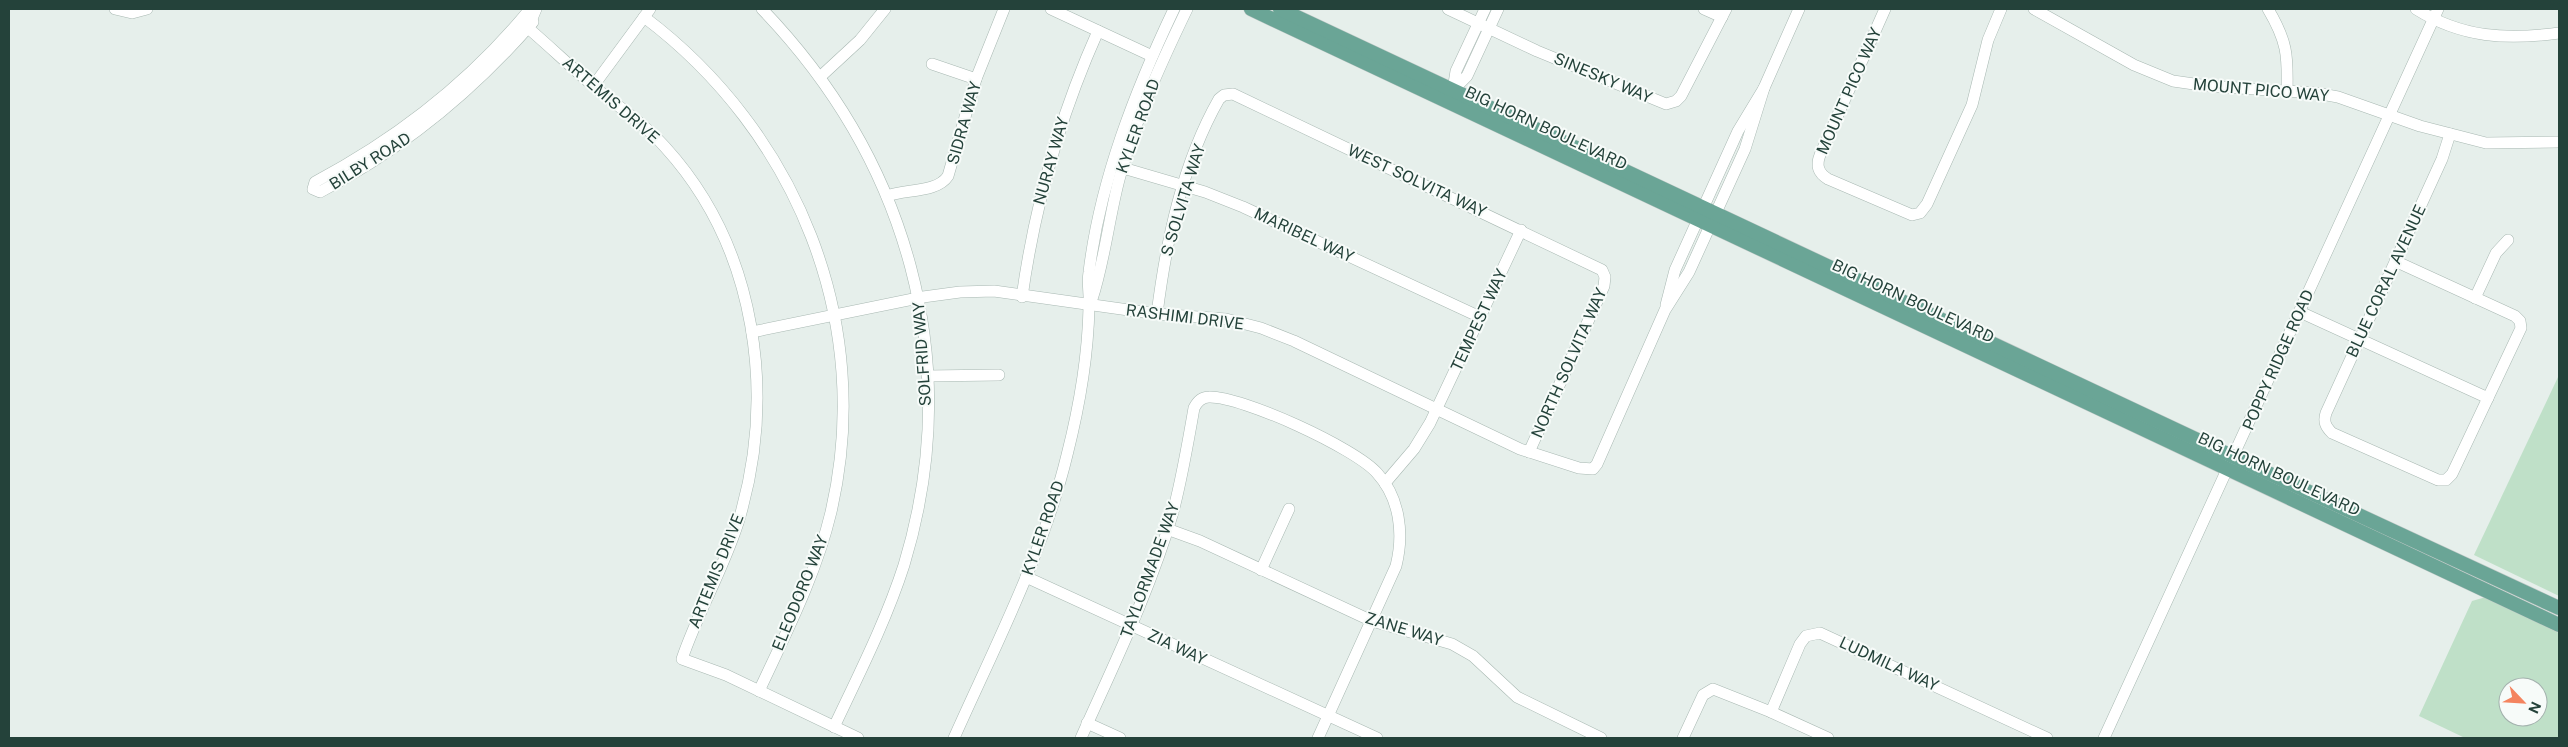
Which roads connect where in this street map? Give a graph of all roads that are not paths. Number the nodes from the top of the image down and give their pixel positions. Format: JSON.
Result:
{"nodes":[{"id":1,"x":114,"y":9,"type":"edge"},
{"id":2,"x":146,"y":9,"type":"edge"},
{"id":3,"x":530,"y":9,"type":"edge"},
{"id":4,"x":536,"y":9,"type":"edge"},
{"id":5,"x":544,"y":9,"type":"edge"},
{"id":6,"x":762,"y":9,"type":"edge"},
{"id":7,"x":885,"y":9,"type":"edge"},
{"id":8,"x":1004,"y":9,"type":"edge"},
{"id":9,"x":1052,"y":9,"type":"edge"},
{"id":10,"x":1174,"y":9,"type":"edge"},
{"id":11,"x":1187,"y":9,"type":"edge"},
{"id":12,"x":1251,"y":9,"type":"edge"},
{"id":13,"x":1280,"y":9,"type":"edge"},
{"id":14,"x":1448,"y":9,"type":"edge"},
{"id":15,"x":1485,"y":9,"type":"edge"},
{"id":16,"x":1498,"y":9,"type":"edge"},
{"id":17,"x":1704,"y":9,"type":"edge"},
{"id":18,"x":1799,"y":9,"type":"edge"},
{"id":19,"x":1885,"y":9,"type":"edge"},
{"id":20,"x":2001,"y":9,"type":"edge"},
{"id":21,"x":2034,"y":9,"type":"edge"},
{"id":22,"x":2268,"y":9,"type":"edge"},
{"id":23,"x":2416,"y":9,"type":"edge"},
{"id":24,"x":647,"y":13,"type":"edge"},
{"id":25,"x":1724,"y":13,"type":"edge"},
{"id":26,"x":2435,"y":14,"type":"edge"},
{"id":27,"x":1478,"y":23,"type":"junction"},
{"id":28,"x":528,"y":28,"type":"junction"},
{"id":29,"x":1489,"y":28,"type":"junction"},
{"id":30,"x":1098,"y":31,"type":"junction"},
{"id":31,"x":2559,"y":33,"type":"edge"},
{"id":32,"x":1152,"y":56,"type":"junction"},
{"id":33,"x":932,"y":64,"type":"dead end"},
{"id":34,"x":820,"y":77,"type":"junction"},
{"id":35,"x":976,"y":80,"type":"junction"},
{"id":36,"x":594,"y":85,"type":"junction"},
{"id":37,"x":1453,"y":90,"type":"junction"},
{"id":38,"x":2287,"y":91,"type":"junction"},
{"id":39,"x":1227,"y":94,"type":"joint"},
{"id":40,"x":2389,"y":116,"type":"junction"},
{"id":41,"x":2450,"y":134,"type":"junction"},
{"id":42,"x":2559,"y":142,"type":"edge"},
{"id":43,"x":1122,"y":168,"type":"junction"},
{"id":44,"x":1184,"y":186,"type":"junction"},
{"id":45,"x":887,"y":196,"type":"junction"},
{"id":46,"x":1707,"y":217,"type":"junction"},
{"id":47,"x":1521,"y":230,"type":"junction"},
{"id":48,"x":2508,"y":240,"type":"dead end"},
{"id":49,"x":2395,"y":262,"type":"junction"},
{"id":50,"x":1604,"y":273,"type":"joint"},
{"id":51,"x":1022,"y":297,"type":"junction"},
{"id":52,"x":919,"y":298,"type":"junction"},
{"id":53,"x":2475,"y":298,"type":"junction"},
{"id":54,"x":1089,"y":306,"type":"junction"},
{"id":55,"x":2300,"y":312,"type":"junction"},
{"id":56,"x":1157,"y":314,"type":"junction"},
{"id":57,"x":834,"y":316,"type":"junction"},
{"id":58,"x":1480,"y":317,"type":"junction"},
{"id":59,"x":752,"y":332,"type":"junction"},
{"id":60,"x":2359,"y":340,"type":"junction"},
{"id":61,"x":998,"y":375,"type":"dead end"},
{"id":62,"x":927,"y":376,"type":"junction"},
{"id":63,"x":2488,"y":398,"type":"junction"},
{"id":64,"x":1437,"y":410,"type":"junction"},
{"id":65,"x":1529,"y":452,"type":"junction"},
{"id":66,"x":2231,"y":464,"type":"junction"},
{"id":67,"x":1385,"y":483,"type":"junction"},
{"id":68,"x":1289,"y":508,"type":"dead end"},
{"id":69,"x":1167,"y":529,"type":"junction"},
{"id":70,"x":1261,"y":570,"type":"junction"},
{"id":71,"x":1026,"y":577,"type":"junction"},
{"id":72,"x":2559,"y":608,"type":"edge"},
{"id":73,"x":1372,"y":621,"type":"junction"},
{"id":74,"x":2559,"y":625,"type":"edge"},
{"id":75,"x":1131,"y":626,"type":"junction"},
{"id":76,"x":759,"y":691,"type":"junction"},
{"id":77,"x":1771,"y":712,"type":"junction"},
{"id":78,"x":1328,"y":717,"type":"junction"},
{"id":79,"x":1088,"y":723,"type":"junction"},
{"id":80,"x":834,"y":727,"type":"junction"},
{"id":81,"x":2031,"y":734,"type":"edge"},
{"id":82,"x":858,"y":738,"type":"edge"},
{"id":83,"x":954,"y":738,"type":"edge"},
{"id":84,"x":1080,"y":738,"type":"edge"},
{"id":85,"x":1120,"y":738,"type":"edge"},
{"id":86,"x":1318,"y":738,"type":"edge"},
{"id":87,"x":1378,"y":738,"type":"edge"},
{"id":88,"x":1601,"y":738,"type":"edge"},
{"id":89,"x":1683,"y":738,"type":"edge"},
{"id":90,"x":1828,"y":738,"type":"edge"},
{"id":91,"x":2047,"y":738,"type":"edge"},
{"id":92,"x":2104,"y":738,"type":"edge"}],
"edges":[{"from":1,"to":2,"type":"street"},
{"from":3,"to":28,"type":"street","name":"BILBY ROAD"},
{"from":4,"to":28,"type":"street"},
{"from":5,"to":28,"type":"street","name":"BILBY ROAD"},
{"from":6,"to":34,"type":"street","name":"SOLFRID WAY"},
{"from":7,"to":34,"type":"street"},
{"from":8,"to":35,"type":"street","name":"SIDRA WAY"},
{"from":9,"to":30,"type":"street"},
{"from":10,"to":32,"type":"street","name":"KYLER ROAD"},
{"from":11,"to":43,"type":"street","name":"KYLER ROAD"},
{"from":12,"to":46,"type":"main road","name":"BIG HORN BOULEVARD"},
{"from":13,"to":37,"type":"main road","name":"BIG HORN BOULEVARD"},
{"from":14,"to":27,"type":"street"},
{"from":15,"to":27,"type":"street"},
{"from":16,"to":29,"type":"street"},
{"from":17,"to":25,"type":"street"},
{"from":18,"to":46,"type":"street"},
{"from":19,"to":20,"type":"street","name":"MOUNT PICO WAY"},
{"from":21,"to":38,"type":"street","name":"MOUNT PICO WAY"},
{"from":22,"to":38,"type":"street"},
{"from":23,"to":26,"type":"street"},
{"from":24,"to":36,"type":"street"},
{"from":24,"to":57,"type":"street","name":"ELEODORO WAY"},
{"from":25,"to":29,"type":"street","name":"SINESKY WAY"},
{"from":26,"to":31,"type":"street"},
{"from":26,"to":40,"type":"street","name":"POPPY RIDGE ROAD"},
{"from":27,"to":29,"type":"street"},
{"from":27,"to":37,"type":"street"},
{"from":28,"to":36,"type":"street","name":"ARTEMIS DRIVE"},
{"from":29,"to":37,"type":"street"},
{"from":30,"to":32,"type":"street"},
{"from":30,"to":51,"type":"street","name":"NURAY WAY"},
{"from":32,"to":54,"type":"street","name":"KYLER ROAD"},
{"from":33,"to":35,"type":"street"},
{"from":34,"to":45,"type":"street","name":"SOLFRID WAY"},
{"from":35,"to":45,"type":"street","name":"SIDRA WAY"},
{"from":36,"to":59,"type":"street","name":"ARTEMIS DRIVE"},
{"from":37,"to":46,"type":"main road","name":"BIG HORN BOULEVARD"},
{"from":38,"to":40,"type":"street","name":"MOUNT PICO WAY"},
{"from":39,"to":44,"type":"street","name":"S SOLVITA WAY"},
{"from":39,"to":47,"type":"street","name":"WEST SOLVITA WAY"},
{"from":40,"to":41,"type":"street","name":"MOUNT PICO WAY"},
{"from":40,"to":55,"type":"street","name":"POPPY RIDGE ROAD"},
{"from":41,"to":42,"type":"street","name":"MOUNT PICO WAY"},
{"from":41,"to":49,"type":"street","name":"BLUE CORAL AVENUE"},
{"from":43,"to":44,"type":"street","name":"MARIBEL WAY"},
{"from":43,"to":54,"type":"street","name":"KYLER ROAD"},
{"from":44,"to":56,"type":"street","name":"S SOLVITA WAY"},
{"from":44,"to":58,"type":"street","name":"MARIBEL WAY"},
{"from":45,"to":52,"type":"street","name":"SOLFRID WAY"},
{"from":46,"to":65,"type":"street","name":"RASHIMI DRIVE"},
{"from":46,"to":66,"type":"main road","name":"BIG HORN BOULEVARD"},
{"from":47,"to":50,"type":"street","name":"WEST SOLVITA WAY"},
{"from":47,"to":58,"type":"street","name":"TEMPEST WAY"},
{"from":48,"to":53,"type":"street"},
{"from":49,"to":53,"type":"street"},
{"from":49,"to":60,"type":"street","name":"BLUE CORAL AVENUE"},
{"from":50,"to":65,"type":"street","name":"NORTH SOLVITA WAY"},
{"from":51,"to":52,"type":"street","name":"RASHIMI DRIVE"},
{"from":51,"to":54,"type":"street","name":"RASHIMI DRIVE"},
{"from":52,"to":57,"type":"street","name":"RASHIMI DRIVE"},
{"from":52,"to":62,"type":"street","name":"SOLFRID WAY"},
{"from":53,"to":63,"type":"street"},
{"from":54,"to":56,"type":"street","name":"RASHIMI DRIVE"},
{"from":54,"to":71,"type":"street","name":"KYLER ROAD"},
{"from":55,"to":60,"type":"street"},
{"from":55,"to":66,"type":"street","name":"POPPY RIDGE ROAD"},
{"from":56,"to":64,"type":"street","name":"RASHIMI DRIVE"},
{"from":57,"to":59,"type":"street","name":"RASHIMI DRIVE"},
{"from":57,"to":76,"type":"street","name":"ELEODORO WAY"},
{"from":58,"to":64,"type":"street","name":"TEMPEST WAY"},
{"from":59,"to":76,"type":"street","name":"ARTEMIS DRIVE"},
{"from":60,"to":63,"type":"street"},
{"from":60,"to":63,"type":"street","name":"BLUE CORAL AVENUE"},
{"from":61,"to":62,"type":"street"},
{"from":62,"to":80,"type":"street","name":"SOLFRID WAY"},
{"from":64,"to":65,"type":"street","name":"RASHIMI DRIVE"},
{"from":64,"to":67,"type":"street","name":"TEMPEST WAY"},
{"from":66,"to":72,"type":"main road","name":"BIG HORN BOULEVARD"},
{"from":66,"to":74,"type":"main road","name":"BIG HORN BOULEVARD"},
{"from":66,"to":92,"type":"street","name":"POPPY RIDGE ROAD"},
{"from":67,"to":69,"type":"street","name":"TAYLORMADE WAY"},
{"from":67,"to":73,"type":"street"},
{"from":68,"to":70,"type":"street"},
{"from":69,"to":70,"type":"street","name":"ZANE WAY"},
{"from":69,"to":75,"type":"street","name":"TAYLORMADE WAY"},
{"from":70,"to":73,"type":"street","name":"ZANE WAY"},
{"from":71,"to":75,"type":"street","name":"ZIA WAY"},
{"from":71,"to":83,"type":"street","name":"KYLER ROAD"},
{"from":73,"to":78,"type":"street"},
{"from":73,"to":88,"type":"street","name":"ZANE WAY"},
{"from":75,"to":78,"type":"street","name":"ZIA WAY"},
{"from":75,"to":79,"type":"street","name":"TAYLORMADE WAY"},
{"from":76,"to":80,"type":"street"},
{"from":77,"to":81,"type":"street","name":"LUDMILA WAY"},
{"from":77,"to":89,"type":"street"},
{"from":77,"to":90,"type":"street"},
{"from":78,"to":86,"type":"street"},
{"from":78,"to":87,"type":"street","name":"ZIA WAY"},
{"from":79,"to":84,"type":"street","name":"TAYLORMADE WAY"},
{"from":79,"to":85,"type":"street"},
{"from":80,"to":82,"type":"street"},
{"from":81,"to":91,"type":"street","name":"LUDMILA WAY"}]}
